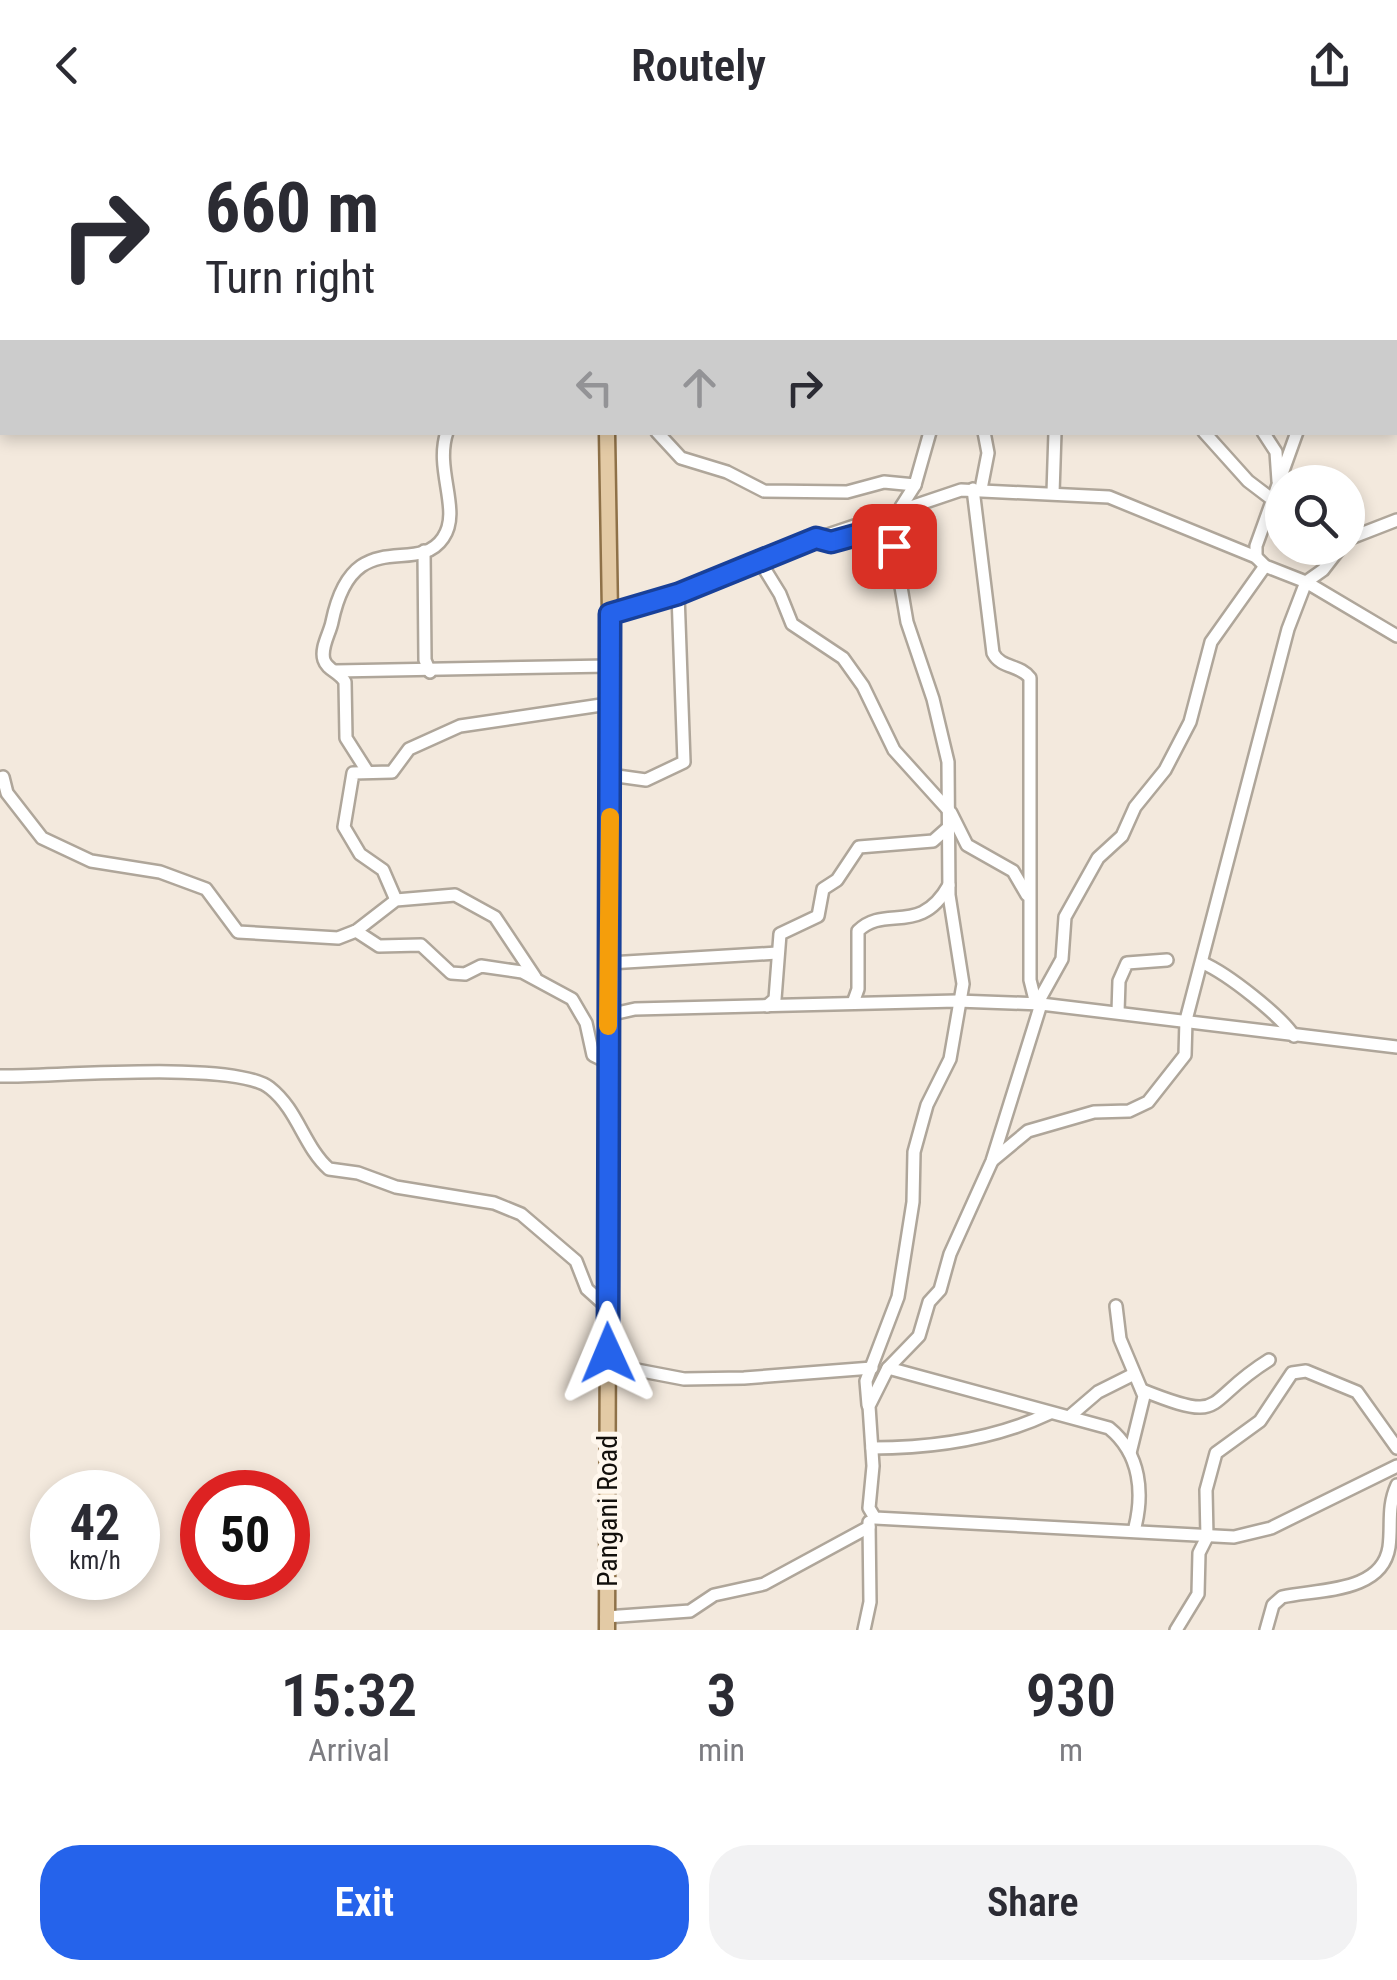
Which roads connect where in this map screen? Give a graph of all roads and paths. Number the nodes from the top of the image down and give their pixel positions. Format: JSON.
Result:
{"nodes":[{"id":1,"x":447,"y":435,"type":"edge"},
{"id":2,"x":607,"y":435,"type":"edge"},
{"id":3,"x":660,"y":435,"type":"edge"},
{"id":4,"x":929,"y":435,"type":"edge"},
{"id":5,"x":985,"y":435,"type":"edge"},
{"id":6,"x":1055,"y":435,"type":"edge"},
{"id":7,"x":1207,"y":435,"type":"edge"},
{"id":8,"x":1295,"y":435,"type":"edge"},
{"id":9,"x":1276,"y":439,"type":"edge"},
{"id":10,"x":1277,"y":465,"type":"edge"},
{"id":11,"x":1285,"y":465,"type":"edge"},
{"id":12,"x":915,"y":485,"type":"junction"},
{"id":13,"x":977,"y":489,"type":"junction"},
{"id":14,"x":1053,"y":493,"type":"junction"},
{"id":15,"x":1265,"y":494,"type":"edge"},
{"id":16,"x":902,"y":506,"type":"junction"},
{"id":17,"x":1397,"y":520,"type":"edge"},
{"id":18,"x":1365,"y":532,"type":"edge"},
{"id":19,"x":816,"y":538,"type":"junction"},
{"id":20,"x":1265,"y":541,"type":"edge"},
{"id":21,"x":894,"y":546,"type":"junction"},
{"id":22,"x":424,"y":551,"type":"junction"},
{"id":23,"x":758,"y":560,"type":"junction"},
{"id":24,"x":1261,"y":561,"type":"junction"},
{"id":25,"x":1327,"y":565,"type":"edge"},
{"id":26,"x":1306,"y":582,"type":"junction"},
{"id":27,"x":678,"y":594,"type":"junction"},
{"id":28,"x":610,"y":614,"type":"junction"},
{"id":29,"x":1397,"y":636,"type":"edge"},
{"id":30,"x":609,"y":666,"type":"junction"},
{"id":31,"x":336,"y":671,"type":"junction"},
{"id":32,"x":430,"y":672,"type":"junction"},
{"id":33,"x":608,"y":704,"type":"junction"},
{"id":34,"x":367,"y":771,"type":"junction"},
{"id":35,"x":610,"y":775,"type":"junction"},
{"id":36,"x":3,"y":777,"type":"dead end"},
{"id":37,"x":951,"y":819,"type":"junction"},
{"id":38,"x":948,"y":885,"type":"junction"},
{"id":39,"x":1028,"y":898,"type":"junction"},
{"id":40,"x":396,"y":900,"type":"junction"},
{"id":41,"x":356,"y":932,"type":"junction"},
{"id":42,"x":777,"y":953,"type":"junction"},
{"id":43,"x":1167,"y":960,"type":"dead end"},
{"id":44,"x":610,"y":963,"type":"junction"},
{"id":45,"x":1203,"y":964,"type":"junction"},
{"id":46,"x":535,"y":977,"type":"junction"},
{"id":47,"x":956,"y":1001,"type":"junction"},
{"id":48,"x":853,"y":1004,"type":"junction"},
{"id":49,"x":1038,"y":1004,"type":"junction"},
{"id":50,"x":767,"y":1006,"type":"junction"},
{"id":51,"x":1118,"y":1012,"type":"junction"},
{"id":52,"x":608,"y":1015,"type":"junction"},
{"id":53,"x":1186,"y":1020,"type":"junction"},
{"id":54,"x":1294,"y":1036,"type":"junction"},
{"id":55,"x":1397,"y":1047,"type":"edge"},
{"id":56,"x":609,"y":1063,"type":"junction"},
{"id":57,"x":0,"y":1076,"type":"edge"},
{"id":58,"x":992,"y":1161,"type":"junction"},
{"id":59,"x":1116,"y":1306,"type":"dead end"},
{"id":60,"x":607,"y":1307,"type":"junction"},
{"id":61,"x":1269,"y":1360,"type":"dead end"},
{"id":62,"x":872,"y":1368,"type":"junction"},
{"id":63,"x":888,"y":1368,"type":"junction"},
{"id":64,"x":1134,"y":1374,"type":"junction"},
{"id":65,"x":607,"y":1375,"type":"junction"},
{"id":66,"x":1142,"y":1390,"type":"junction"},
{"id":67,"x":869,"y":1406,"type":"junction"},
{"id":68,"x":1050,"y":1413,"type":"junction"},
{"id":69,"x":1070,"y":1416,"type":"junction"},
{"id":70,"x":872,"y":1448,"type":"junction"},
{"id":71,"x":1397,"y":1448,"type":"edge"},
{"id":72,"x":1130,"y":1453,"type":"junction"},
{"id":73,"x":1397,"y":1466,"type":"edge"},
{"id":74,"x":1397,"y":1485,"type":"edge"},
{"id":75,"x":869,"y":1508,"type":"junction"},
{"id":76,"x":870,"y":1528,"type":"junction"},
{"id":77,"x":1134,"y":1531,"type":"junction"},
{"id":78,"x":1207,"y":1537,"type":"junction"},
{"id":79,"x":607,"y":1623,"type":"edge"},
{"id":80,"x":864,"y":1630,"type":"edge"},
{"id":81,"x":1176,"y":1630,"type":"edge"},
{"id":82,"x":1266,"y":1630,"type":"edge"}],
"edges":[{"from":1,"to":22,"type":"street"},
{"from":2,"to":28,"type":"main road","name":"Pangani Road"},
{"from":3,"to":12,"type":"street"},
{"from":4,"to":12,"type":"street"},
{"from":5,"to":13,"type":"street"},
{"from":6,"to":14,"type":"street"},
{"from":7,"to":15,"type":"street"},
{"from":8,"to":11,"type":"street"},
{"from":9,"to":10,"type":"street"},
{"from":12,"to":16,"type":"street"},
{"from":13,"to":14,"type":"street"},
{"from":13,"to":16,"type":"street"},
{"from":13,"to":39,"type":"street"},
{"from":14,"to":24,"type":"street"},
{"from":16,"to":19,"type":"street"},
{"from":16,"to":21,"type":"street"},
{"from":17,"to":18,"type":"street"},
{"from":19,"to":21,"type":"street"},
{"from":19,"to":23,"type":"street"},
{"from":20,"to":24,"type":"street"},
{"from":21,"to":37,"type":"street"},
{"from":22,"to":31,"type":"street"},
{"from":22,"to":32,"type":"street"},
{"from":23,"to":27,"type":"street"},
{"from":23,"to":37,"type":"street"},
{"from":24,"to":26,"type":"street"},
{"from":24,"to":49,"type":"street"},
{"from":25,"to":26,"type":"street"},
{"from":26,"to":29,"type":"street"},
{"from":26,"to":45,"type":"street"},
{"from":27,"to":28,"type":"street"},
{"from":27,"to":35,"type":"street"},
{"from":28,"to":30,"type":"main road","name":"Pangani Road"},
{"from":30,"to":32,"type":"street"},
{"from":30,"to":33,"type":"main road","name":"Pangani Road"},
{"from":31,"to":32,"type":"street"},
{"from":31,"to":34,"type":"street"},
{"from":33,"to":34,"type":"street"},
{"from":33,"to":35,"type":"main road","name":"Pangani Road"},
{"from":34,"to":40,"type":"street"},
{"from":35,"to":44,"type":"main road","name":"Pangani Road"},
{"from":36,"to":41,"type":"street"},
{"from":37,"to":38,"type":"street"},
{"from":37,"to":39,"type":"street"},
{"from":37,"to":42,"type":"street"},
{"from":38,"to":47,"type":"street"},
{"from":38,"to":48,"type":"street"},
{"from":39,"to":49,"type":"street"},
{"from":40,"to":41,"type":"street"},
{"from":40,"to":46,"type":"street"},
{"from":41,"to":46,"type":"street"},
{"from":42,"to":44,"type":"street"},
{"from":42,"to":50,"type":"street"},
{"from":43,"to":51,"type":"street"},
{"from":44,"to":52,"type":"main road","name":"Pangani Road"},
{"from":45,"to":53,"type":"street"},
{"from":45,"to":54,"type":"street"},
{"from":46,"to":56,"type":"street"},
{"from":47,"to":48,"type":"street"},
{"from":47,"to":49,"type":"street"},
{"from":47,"to":62,"type":"street"},
{"from":48,"to":50,"type":"street"},
{"from":49,"to":51,"type":"street"},
{"from":49,"to":58,"type":"street"},
{"from":50,"to":52,"type":"street"},
{"from":51,"to":53,"type":"street"},
{"from":52,"to":56,"type":"main road","name":"Pangani Road"},
{"from":53,"to":54,"type":"street"},
{"from":53,"to":58,"type":"street"},
{"from":54,"to":55,"type":"street"},
{"from":56,"to":60,"type":"main road","name":"Pangani Road"},
{"from":57,"to":60,"type":"street"},
{"from":58,"to":63,"type":"street"},
{"from":59,"to":64,"type":"street"},
{"from":60,"to":65,"type":"main road","name":"Pangani Road"},
{"from":61,"to":66,"type":"street"},
{"from":62,"to":65,"type":"street"},
{"from":62,"to":67,"type":"street"},
{"from":63,"to":67,"type":"street"},
{"from":63,"to":68,"type":"street"},
{"from":64,"to":66,"type":"street"},
{"from":64,"to":69,"type":"street"},
{"from":65,"to":79,"type":"main road","name":"Pangani Road"},
{"from":66,"to":72,"type":"street"},
{"from":67,"to":70,"type":"street"},
{"from":68,"to":69,"type":"street"},
{"from":68,"to":70,"type":"street"},
{"from":69,"to":72,"type":"street"},
{"from":70,"to":75,"type":"street"},
{"from":71,"to":78,"type":"street"},
{"from":72,"to":77,"type":"street"},
{"from":73,"to":78,"type":"street"},
{"from":74,"to":82,"type":"street"},
{"from":75,"to":76,"type":"street"},
{"from":75,"to":77,"type":"street"},
{"from":76,"to":79,"type":"street"},
{"from":76,"to":80,"type":"street"},
{"from":77,"to":78,"type":"street"},
{"from":78,"to":81,"type":"street"}]}
